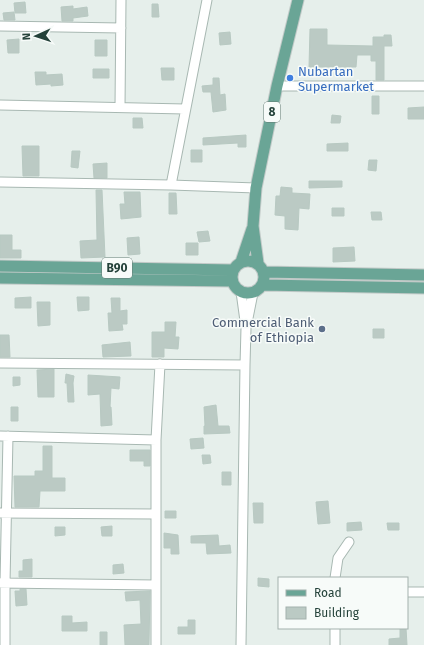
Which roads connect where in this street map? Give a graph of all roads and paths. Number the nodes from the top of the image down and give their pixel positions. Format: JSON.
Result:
{"nodes":[{"id":1,"x":121,"y":0,"type":"edge"},
{"id":2,"x":207,"y":0,"type":"edge"},
{"id":3,"x":298,"y":0,"type":"edge"},
{"id":4,"x":0,"y":26,"type":"edge"},
{"id":5,"x":120,"y":28,"type":"junction"},
{"id":6,"x":278,"y":86,"type":"junction"},
{"id":7,"x":424,"y":86,"type":"edge"},
{"id":8,"x":0,"y":105,"type":"edge"},
{"id":9,"x":120,"y":107,"type":"junction"},
{"id":10,"x":186,"y":109,"type":"junction"},
{"id":11,"x":0,"y":182,"type":"edge"},
{"id":12,"x":171,"y":185,"type":"junction"},
{"id":13,"x":256,"y":188,"type":"junction"},
{"id":14,"x":253,"y":226,"type":"junction"},
{"id":15,"x":0,"y":266,"type":"edge"},
{"id":16,"x":261,"y":268,"type":"junction"},
{"id":17,"x":235,"y":271,"type":"junction"},
{"id":18,"x":424,"y":275,"type":"edge"},
{"id":19,"x":0,"y":278,"type":"edge"},
{"id":20,"x":263,"y":285,"type":"junction"},
{"id":21,"x":424,"y":288,"type":"edge"},
{"id":22,"x":240,"y":292,"type":"junction"},
{"id":23,"x":254,"y":293,"type":"junction"},
{"id":24,"x":246,"y":328,"type":"junction"},
{"id":25,"x":0,"y":363,"type":"edge"},
{"id":26,"x":160,"y":364,"type":"junction"},
{"id":27,"x":245,"y":365,"type":"junction"},
{"id":28,"x":4,"y":436,"type":"edge"},
{"id":29,"x":156,"y":440,"type":"junction"},
{"id":30,"x":3,"y":513,"type":"edge"},
{"id":31,"x":156,"y":514,"type":"junction"},
{"id":32,"x":349,"y":542,"type":"dead end"},
{"id":33,"x":335,"y":577,"type":"edge"},
{"id":34,"x":2,"y":583,"type":"edge"},
{"id":35,"x":155,"y":585,"type":"junction"},
{"id":36,"x":408,"y":592,"type":"edge"},
{"id":37,"x":424,"y":592,"type":"edge"},
{"id":38,"x":335,"y":629,"type":"edge"},
{"id":39,"x":5,"y":645,"type":"edge"},
{"id":40,"x":156,"y":645,"type":"edge"},
{"id":41,"x":241,"y":645,"type":"edge"},
{"id":42,"x":335,"y":645,"type":"edge"}],
"edges":[{"from":1,"to":5,"type":"street"},
{"from":2,"to":10,"type":"street"},
{"from":3,"to":6,"type":"main road","number":"8"},
{"from":4,"to":5,"type":"street"},
{"from":5,"to":9,"type":"street"},
{"from":6,"to":7,"type":"street"},
{"from":6,"to":13,"type":"main road","number":"8"},
{"from":8,"to":9,"type":"street"},
{"from":9,"to":10,"type":"street"},
{"from":10,"to":12,"type":"street"},
{"from":11,"to":12,"type":"street"},
{"from":12,"to":13,"type":"street"},
{"from":13,"to":14,"type":"main road","number":"8"},
{"from":14,"to":16,"type":"main road","number":"8"},
{"from":14,"to":17,"type":"main road","number":"8"},
{"from":15,"to":17,"type":"main road","number":"B90"},
{"from":16,"to":17,"type":"main road","number":"B90"},
{"from":16,"to":18,"type":"main road"},
{"from":16,"to":20,"type":"main road"},
{"from":17,"to":19,"type":"main road","number":"B90"},
{"from":17,"to":22,"type":"main road"},
{"from":20,"to":21,"type":"main road"},
{"from":20,"to":23,"type":"main road"},
{"from":22,"to":23,"type":"main road"},
{"from":22,"to":24,"type":"street"},
{"from":23,"to":24,"type":"street"},
{"from":24,"to":27,"type":"street"},
{"from":25,"to":26,"type":"street"},
{"from":26,"to":27,"type":"street"},
{"from":26,"to":29,"type":"street"},
{"from":27,"to":41,"type":"street"},
{"from":28,"to":29,"type":"street"},
{"from":28,"to":30,"type":"street"},
{"from":29,"to":31,"type":"street"},
{"from":30,"to":31,"type":"street"},
{"from":30,"to":34,"type":"street"},
{"from":31,"to":35,"type":"street"},
{"from":32,"to":33,"type":"street"},
{"from":34,"to":35,"type":"street"},
{"from":34,"to":39,"type":"street"},
{"from":35,"to":40,"type":"street"},
{"from":36,"to":37,"type":"street"},
{"from":38,"to":42,"type":"street"}]}
